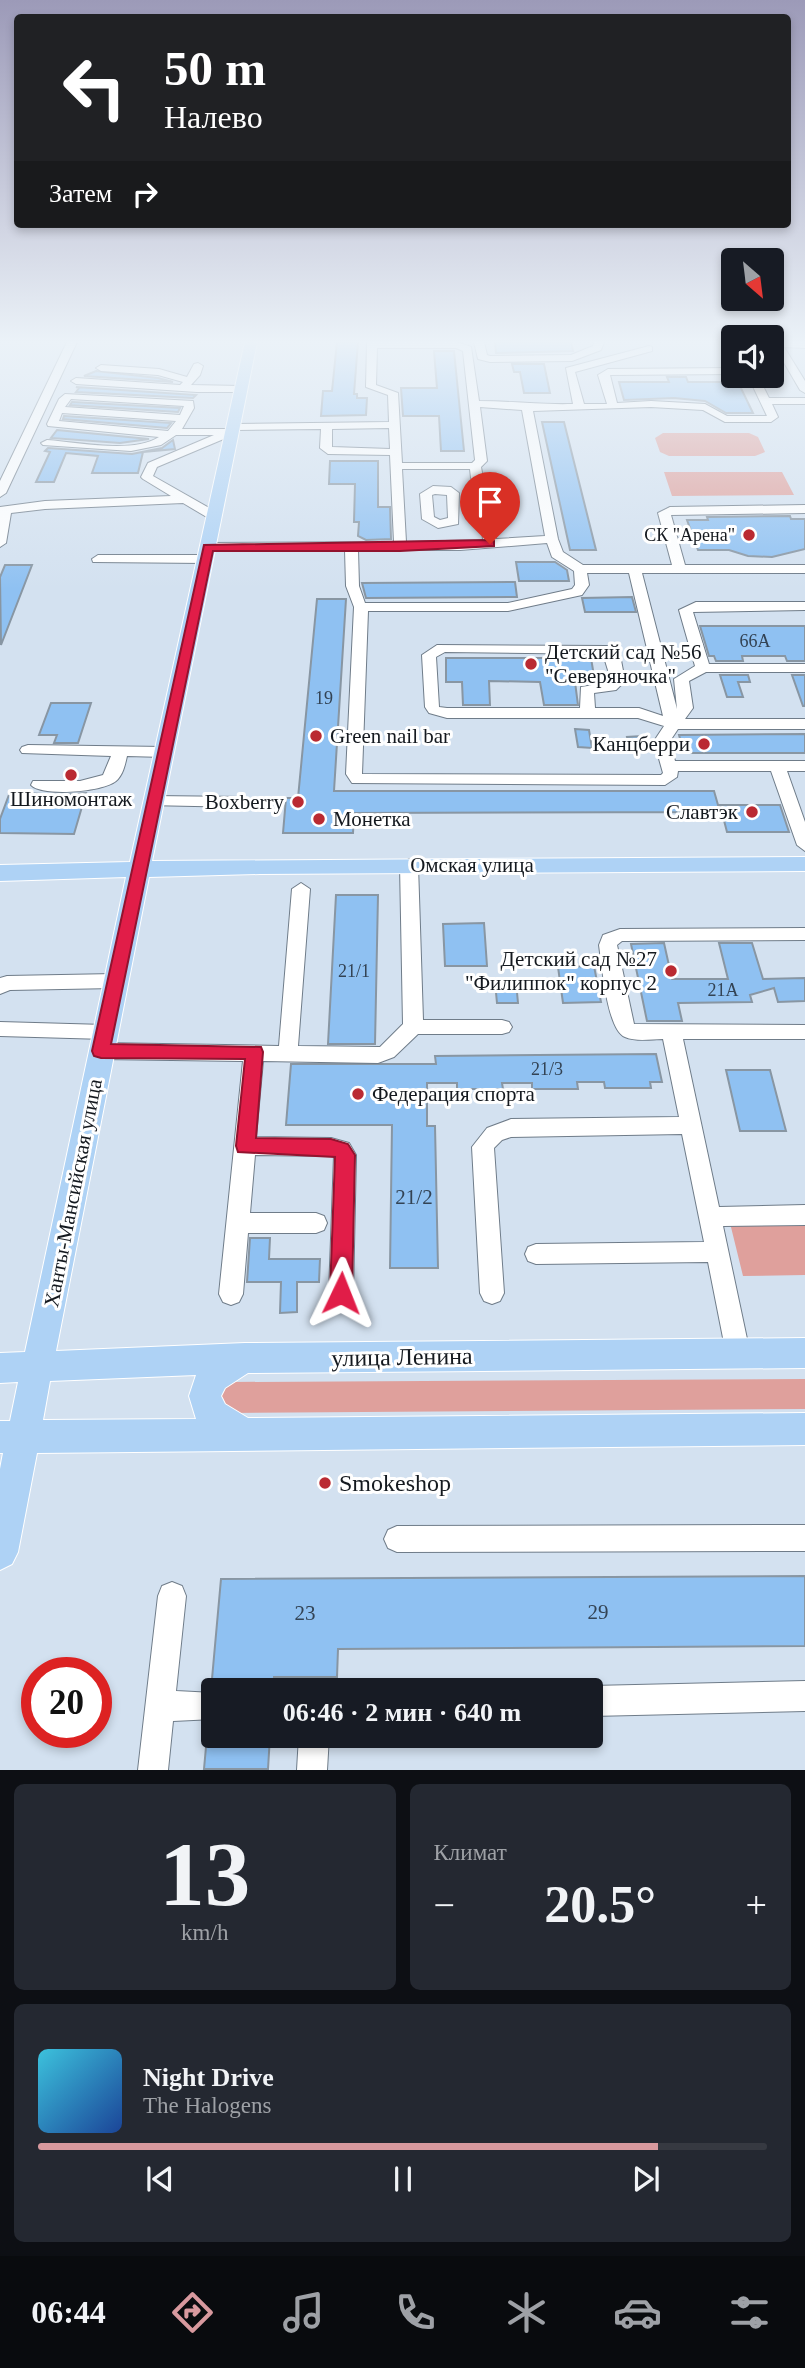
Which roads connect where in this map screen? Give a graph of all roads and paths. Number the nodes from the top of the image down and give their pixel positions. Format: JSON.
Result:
{"nodes":[{"id":1,"x":33,"y":425,"type":"edge"},
{"id":2,"x":53,"y":425,"type":"edge"},
{"id":3,"x":178,"y":425,"type":"edge"},
{"id":4,"x":234,"y":425,"type":"edge"},
{"id":5,"x":394,"y":425,"type":"joint"},
{"id":6,"x":476,"y":425,"type":"edge"},
{"id":7,"x":530,"y":425,"type":"edge"},
{"id":8,"x":327,"y":426,"type":"junction"},
{"id":9,"x":233,"y":430,"type":"junction"},
{"id":10,"x":171,"y":433,"type":"junction"},
{"id":11,"x":47,"y":443,"type":"dead end"},
{"id":12,"x":394,"y":452,"type":"junction"},
{"id":13,"x":398,"y":466,"type":"junction"},
{"id":14,"x":442,"y":466,"type":"junction"},
{"id":15,"x":475,"y":466,"type":"junction"},
{"id":16,"x":445,"y":490,"type":"dead end"},
{"id":17,"x":0,"y":493,"type":"edge"},
{"id":18,"x":186,"y":499,"type":"junction"},
{"id":19,"x":805,"y":509,"type":"edge"},
{"id":20,"x":3,"y":510,"type":"edge"},
{"id":21,"x":214,"y":516,"type":"junction"},
{"id":22,"x":552,"y":539,"type":"junction"},
{"id":23,"x":0,"y":543,"type":"edge"},
{"id":24,"x":490,"y":544,"type":"junction"},
{"id":25,"x":352,"y":547,"type":"junction"},
{"id":26,"x":400,"y":547,"type":"junction"},
{"id":27,"x":207,"y":553,"type":"junction"},
{"id":28,"x":98,"y":559,"type":"dead end"},
{"id":29,"x":580,"y":569,"type":"junction"},
{"id":30,"x":635,"y":569,"type":"junction"},
{"id":31,"x":680,"y":569,"type":"junction"},
{"id":32,"x":805,"y":569,"type":"edge"},
{"id":33,"x":805,"y":606,"type":"edge"},
{"id":34,"x":361,"y":607,"type":"junction"},
{"id":35,"x":703,"y":668,"type":"junction"},
{"id":36,"x":805,"y":668,"type":"edge"},
{"id":37,"x":588,"y":713,"type":"junction"},
{"id":38,"x":673,"y":724,"type":"junction"},
{"id":39,"x":805,"y":724,"type":"edge"},
{"id":40,"x":29,"y":750,"type":"dead end"},
{"id":41,"x":120,"y":752,"type":"junction"},
{"id":42,"x":164,"y":752,"type":"junction"},
{"id":43,"x":669,"y":766,"type":"junction"},
{"id":44,"x":777,"y":766,"type":"junction"},
{"id":45,"x":805,"y":766,"type":"edge"},
{"id":46,"x":39,"y":785,"type":"dead end"},
{"id":47,"x":153,"y":801,"type":"junction"},
{"id":48,"x":242,"y":802,"type":"dead end"},
{"id":49,"x":805,"y":845,"type":"edge"},
{"id":50,"x":805,"y":864,"type":"edge"},
{"id":51,"x":409,"y":865,"type":"junction"},
{"id":52,"x":139,"y":869,"type":"junction"},
{"id":53,"x":0,"y":873,"type":"edge"},
{"id":54,"x":301,"y":889,"type":"dead end"},
{"id":55,"x":805,"y":934,"type":"edge"},
{"id":56,"x":115,"y":981,"type":"junction"},
{"id":57,"x":0,"y":987,"type":"edge"},
{"id":58,"x":413,"y":1027,"type":"junction"},
{"id":59,"x":502,"y":1027,"type":"dead end"},
{"id":60,"x":0,"y":1029,"type":"edge"},
{"id":61,"x":805,"y":1032,"type":"edge"},
{"id":62,"x":672,"y":1033,"type":"junction"},
{"id":63,"x":103,"y":1042,"type":"junction"},
{"id":64,"x":254,"y":1052,"type":"junction"},
{"id":65,"x":288,"y":1052,"type":"junction"},
{"id":66,"x":691,"y":1125,"type":"junction"},
{"id":67,"x":245,"y":1146,"type":"junction"},
{"id":68,"x":805,"y":1215,"type":"edge"},
{"id":69,"x":710,"y":1217,"type":"junction"},
{"id":70,"x":238,"y":1223,"type":"junction"},
{"id":71,"x":316,"y":1223,"type":"dead end"},
{"id":72,"x":718,"y":1252,"type":"junction"},
{"id":73,"x":536,"y":1254,"type":"dead end"},
{"id":74,"x":341,"y":1293,"type":"dead end"},
{"id":75,"x":492,"y":1293,"type":"dead end"},
{"id":76,"x":231,"y":1294,"type":"dead end"},
{"id":77,"x":738,"y":1353,"type":"junction"},
{"id":78,"x":805,"y":1353,"type":"edge"},
{"id":79,"x":245,"y":1358,"type":"junction"},
{"id":80,"x":38,"y":1367,"type":"junction"},
{"id":81,"x":0,"y":1368,"type":"edge"},
{"id":82,"x":805,"y":1429,"type":"edge"},
{"id":83,"x":244,"y":1433,"type":"junction"},
{"id":84,"x":12,"y":1437,"type":"edge"},
{"id":85,"x":805,"y":1538,"type":"edge"},
{"id":86,"x":397,"y":1539,"type":"dead end"},
{"id":87,"x":0,"y":1552,"type":"edge"},
{"id":88,"x":172,"y":1596,"type":"dead end"},
{"id":89,"x":805,"y":1696,"type":"edge"},
{"id":90,"x":603,"y":1701,"type":"edge"},
{"id":91,"x":160,"y":1706,"type":"junction"},
{"id":92,"x":201,"y":1706,"type":"edge"},
{"id":93,"x":313,"y":1748,"type":"edge"},
{"id":94,"x":153,"y":1769,"type":"edge"},
{"id":95,"x":312,"y":1769,"type":"edge"}],
"edges":[{"from":1,"to":17,"type":"street"},
{"from":2,"to":10,"type":"street"},
{"from":3,"to":10,"type":"street"},
{"from":4,"to":9,"type":"main road","name":"Ханты-Мансийская улица"},
{"from":5,"to":8,"type":"street"},
{"from":5,"to":12,"type":"street"},
{"from":6,"to":15,"type":"street"},
{"from":7,"to":22,"type":"street"},
{"from":8,"to":9,"type":"street"},
{"from":8,"to":12,"type":"street"},
{"from":9,"to":10,"type":"street"},
{"from":9,"to":18,"type":"street"},
{"from":9,"to":21,"type":"main road","name":"Ханты-Мансийская улица"},
{"from":10,"to":11,"type":"street"},
{"from":12,"to":13,"type":"street"},
{"from":13,"to":14,"type":"street"},
{"from":13,"to":26,"type":"street"},
{"from":14,"to":15,"type":"street"},
{"from":14,"to":16,"type":"street"},
{"from":15,"to":24,"type":"street"},
{"from":18,"to":20,"type":"street"},
{"from":18,"to":21,"type":"street"},
{"from":19,"to":31,"type":"street"},
{"from":20,"to":23,"type":"street"},
{"from":21,"to":27,"type":"main road","name":"Ханты-Мансийская улица"},
{"from":22,"to":24,"type":"street"},
{"from":22,"to":29,"type":"street"},
{"from":24,"to":26,"type":"street"},
{"from":25,"to":26,"type":"street"},
{"from":25,"to":27,"type":"street"},
{"from":25,"to":34,"type":"street"},
{"from":27,"to":28,"type":"street"},
{"from":27,"to":42,"type":"main road","name":"Ханты-Мансийская улица"},
{"from":29,"to":30,"type":"street"},
{"from":29,"to":34,"type":"street"},
{"from":30,"to":31,"type":"street"},
{"from":30,"to":38,"type":"street"},
{"from":31,"to":32,"type":"street"},
{"from":33,"to":35,"type":"street"},
{"from":34,"to":43,"type":"street"},
{"from":35,"to":36,"type":"street"},
{"from":35,"to":38,"type":"street"},
{"from":37,"to":37,"type":"street"},
{"from":37,"to":38,"type":"street"},
{"from":38,"to":39,"type":"street"},
{"from":38,"to":43,"type":"street"},
{"from":40,"to":41,"type":"street"},
{"from":41,"to":42,"type":"street"},
{"from":41,"to":46,"type":"street"},
{"from":42,"to":47,"type":"main road","name":"Ханты-Мансийская улица"},
{"from":43,"to":44,"type":"street"},
{"from":44,"to":45,"type":"street"},
{"from":44,"to":49,"type":"street"},
{"from":47,"to":48,"type":"street"},
{"from":47,"to":52,"type":"main road","name":"Ханты-Мансийская улица"},
{"from":50,"to":51,"type":"main road","name":"Омская улица"},
{"from":51,"to":52,"type":"main road","name":"Омская улица"},
{"from":51,"to":58,"type":"street"},
{"from":52,"to":53,"type":"main road","name":"Омская улица"},
{"from":52,"to":56,"type":"main road","name":"Ханты-Мансийская улица"},
{"from":54,"to":65,"type":"street"},
{"from":55,"to":62,"type":"street"},
{"from":56,"to":57,"type":"street"},
{"from":56,"to":63,"type":"main road","name":"Ханты-Мансийская улица"},
{"from":58,"to":59,"type":"street"},
{"from":58,"to":65,"type":"street"},
{"from":60,"to":63,"type":"street"},
{"from":61,"to":62,"type":"street"},
{"from":62,"to":66,"type":"street"},
{"from":63,"to":64,"type":"street"},
{"from":63,"to":80,"type":"main road","name":"Ханты-Мансийская улица"},
{"from":64,"to":65,"type":"street"},
{"from":64,"to":67,"type":"street"},
{"from":66,"to":69,"type":"street"},
{"from":66,"to":75,"type":"street"},
{"from":67,"to":70,"type":"street"},
{"from":67,"to":74,"type":"street"},
{"from":68,"to":69,"type":"street"},
{"from":69,"to":72,"type":"street"},
{"from":70,"to":71,"type":"street"},
{"from":70,"to":76,"type":"street"},
{"from":72,"to":73,"type":"street"},
{"from":72,"to":77,"type":"street"},
{"from":77,"to":78,"type":"main road","name":"улица Ленина"},
{"from":77,"to":79,"type":"main road","name":"улица Ленина"},
{"from":79,"to":80,"type":"main road","name":"улица Ленина"},
{"from":79,"to":83,"type":"main road"},
{"from":80,"to":81,"type":"main road","name":"улица Ленина"},
{"from":80,"to":84,"type":"main road","name":"Ханты-Мансийская улица"},
{"from":82,"to":83,"type":"main road"},
{"from":83,"to":84,"type":"main road"},
{"from":84,"to":87,"type":"main road","name":"Ханты-Мансийская улица"},
{"from":85,"to":86,"type":"street"},
{"from":88,"to":91,"type":"street"},
{"from":89,"to":90,"type":"street"},
{"from":91,"to":92,"type":"street"},
{"from":91,"to":94,"type":"street"},
{"from":93,"to":95,"type":"street"}]}
